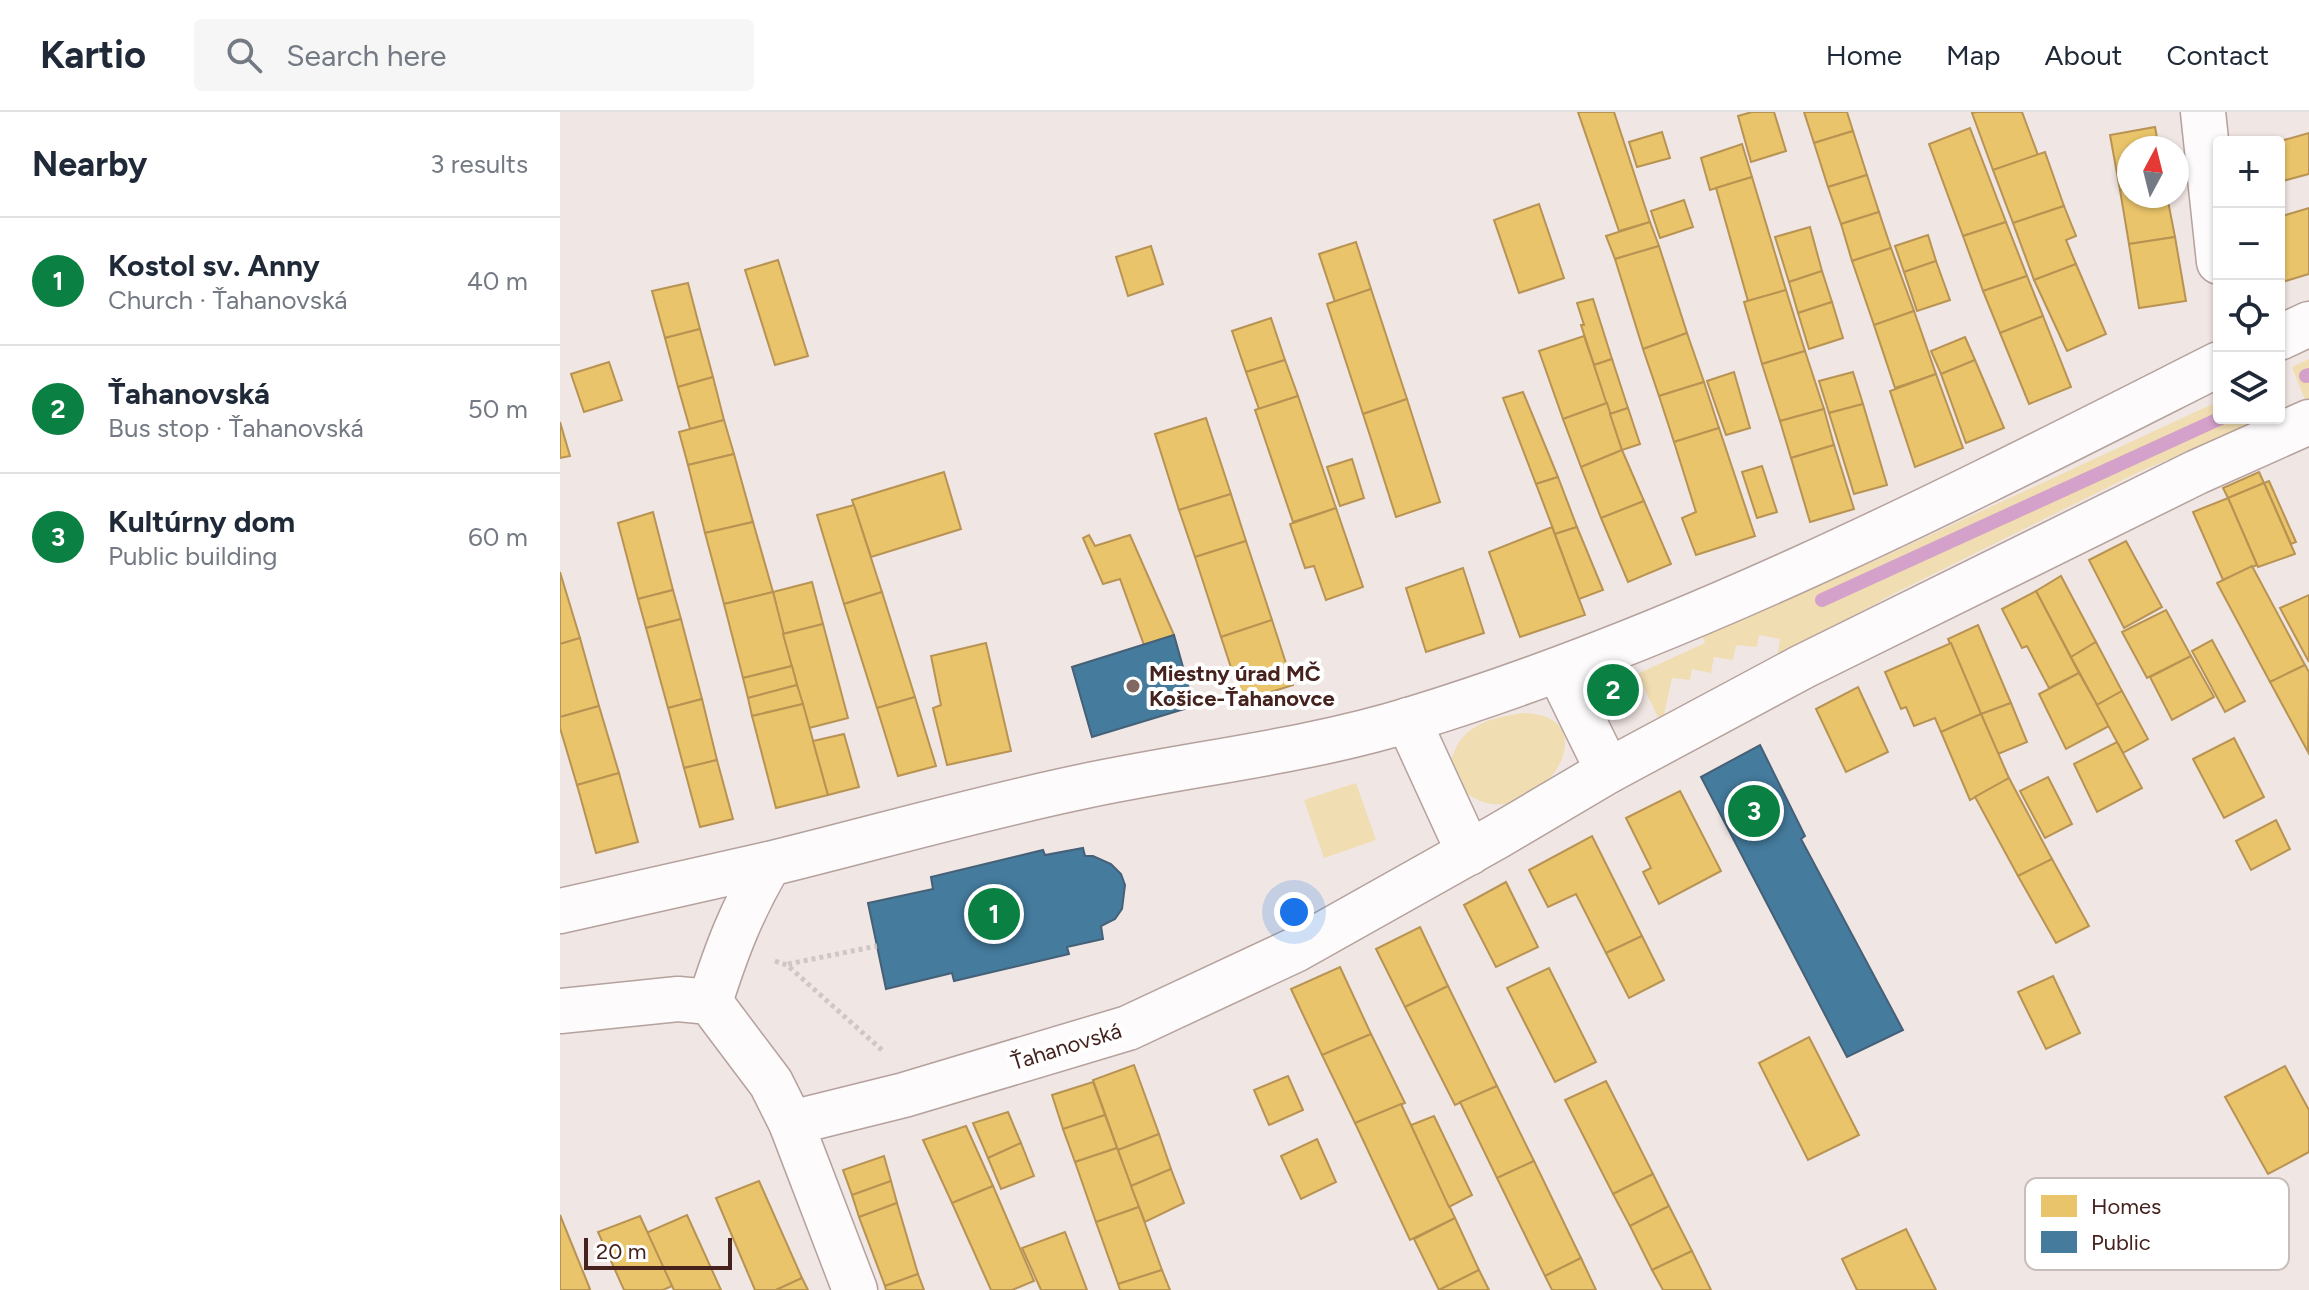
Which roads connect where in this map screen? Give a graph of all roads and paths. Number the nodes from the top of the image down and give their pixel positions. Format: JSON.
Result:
{"nodes":[{"id":1,"x":2203,"y":112,"type":"edge"},
{"id":2,"x":2213,"y":208,"type":"edge"},
{"id":3,"x":2309,"y":324,"type":"edge"},
{"id":4,"x":2285,"y":335,"type":"edge"},
{"id":5,"x":2213,"y":367,"type":"edge"},
{"id":6,"x":2309,"y":422,"type":"edge"},
{"id":7,"x":1559,"y":671,"type":"junction"},
{"id":8,"x":1408,"y":720,"type":"junction"},
{"id":9,"x":1608,"y":771,"type":"junction"},
{"id":10,"x":1469,"y":853,"type":"junction"},
{"id":11,"x":769,"y":864,"type":"junction"},
{"id":12,"x":560,"y":911,"type":"edge"},
{"id":13,"x":877,"y":946,"type":"dead end"},
{"id":14,"x":710,"y":1002,"type":"junction"},
{"id":15,"x":560,"y":1011,"type":"edge"},
{"id":16,"x":904,"y":1095,"type":"junction"},
{"id":17,"x":791,"y":1123,"type":"junction"},
{"id":18,"x":855,"y":1290,"type":"edge"}],
"edges":[{"from":1,"to":2,"type":"street"},
{"from":3,"to":4,"type":"street"},
{"from":5,"to":7,"type":"street"},
{"from":6,"to":9,"type":"street","name":"Ťahanovská"},
{"from":7,"to":8,"type":"street"},
{"from":7,"to":9,"type":"street"},
{"from":8,"to":10,"type":"street"},
{"from":8,"to":11,"type":"street"},
{"from":9,"to":10,"type":"street","name":"Ťahanovská"},
{"from":10,"to":16,"type":"street","name":"Ťahanovská"},
{"from":11,"to":12,"type":"street"},
{"from":11,"to":14,"type":"street"},
{"from":13,"to":16,"type":"path"},
{"from":14,"to":15,"type":"street"},
{"from":14,"to":17,"type":"street"},
{"from":16,"to":17,"type":"street","name":"Ťahanovská"},
{"from":17,"to":18,"type":"street"}]}
